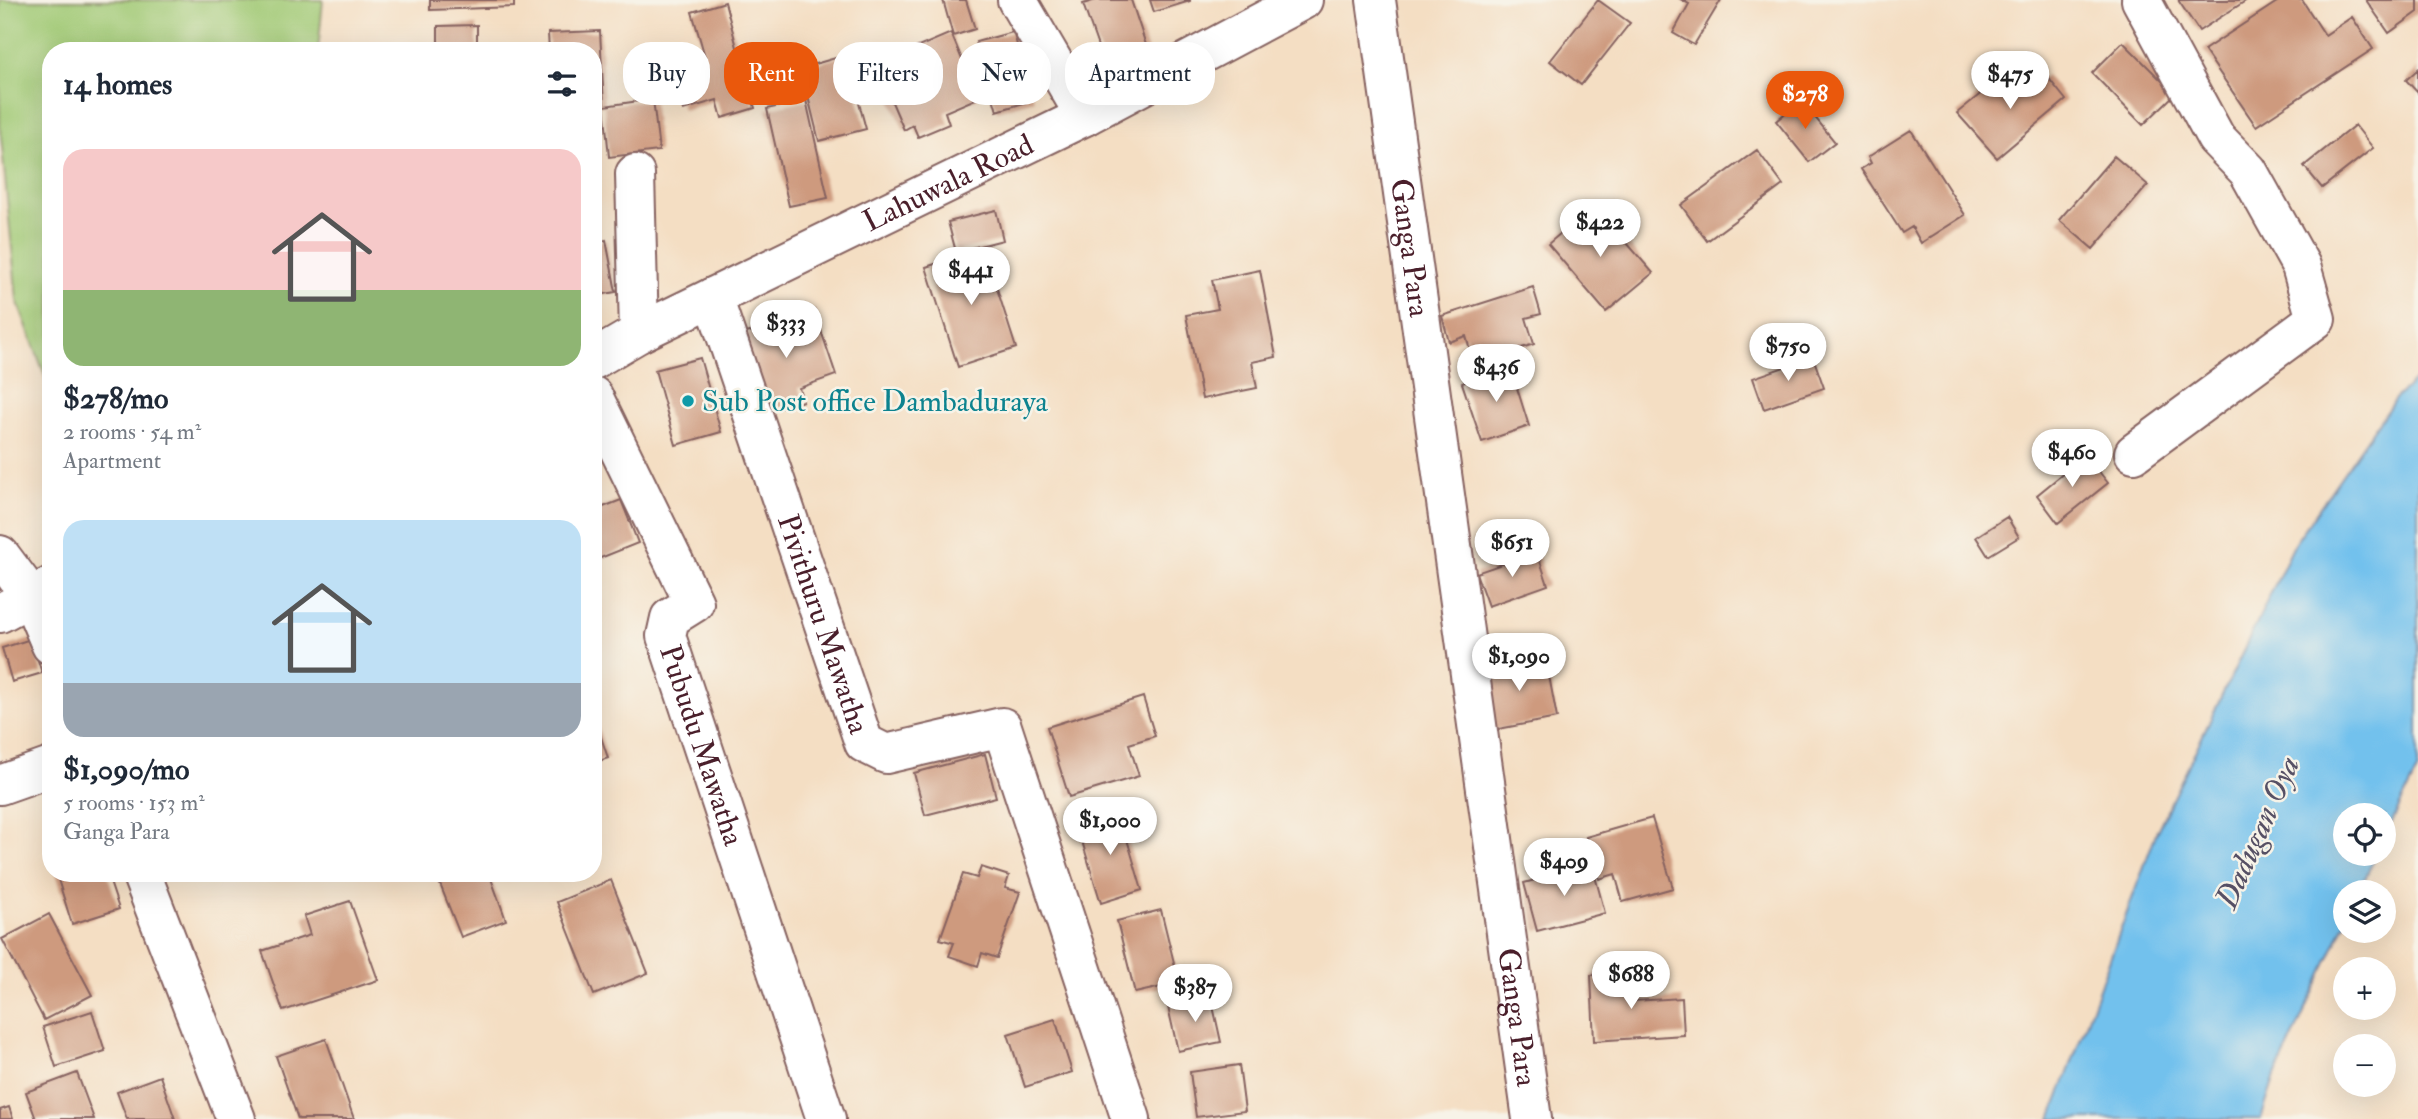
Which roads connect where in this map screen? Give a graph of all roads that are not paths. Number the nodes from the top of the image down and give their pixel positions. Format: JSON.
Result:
{"nodes":[{"id":1,"x":1017,"y":0,"type":"edge"},
{"id":2,"x":1303,"y":0,"type":"edge"},
{"id":3,"x":1376,"y":0,"type":"edge"},
{"id":4,"x":2141,"y":0,"type":"edge"},
{"id":5,"x":1085,"y":116,"type":"junction"},
{"id":6,"x":635,"y":174,"type":"dead end"},
{"id":7,"x":713,"y":297,"type":"junction"},
{"id":8,"x":639,"y":333,"type":"junction"},
{"id":9,"x":602,"y":355,"type":"edge"},
{"id":10,"x":602,"y":414,"type":"edge"},
{"id":11,"x":2134,"y":453,"type":"dead end"},
{"id":12,"x":0,"y":555,"type":"edge"},
{"id":13,"x":27,"y":598,"type":"edge"},
{"id":14,"x":42,"y":627,"type":"edge"},
{"id":15,"x":42,"y":770,"type":"edge"},
{"id":16,"x":0,"y":785,"type":"edge"},
{"id":17,"x":144,"y":882,"type":"edge"},
{"id":18,"x":236,"y":1119,"type":"edge"},
{"id":19,"x":826,"y":1119,"type":"edge"},
{"id":20,"x":1131,"y":1119,"type":"edge"},
{"id":21,"x":1532,"y":1119,"type":"edge"}],
"edges":[{"from":1,"to":5,"type":"street"},
{"from":2,"to":5,"type":"street","name":"Lahuwala Road"},
{"from":3,"to":21,"type":"street","name":"Ganga Para"},
{"from":4,"to":11,"type":"street"},
{"from":5,"to":7,"type":"street","name":"Lahuwala Road"},
{"from":6,"to":8,"type":"street"},
{"from":7,"to":8,"type":"street","name":"Lahuwala Road"},
{"from":7,"to":20,"type":"street","name":"Pivithuru Mawatha"},
{"from":8,"to":9,"type":"street","name":"Lahuwala Road"},
{"from":10,"to":19,"type":"street","name":"Pubudu Mawatha"},
{"from":12,"to":13,"type":"street"},
{"from":13,"to":14,"type":"street"},
{"from":15,"to":16,"type":"street"},
{"from":17,"to":18,"type":"street"}]}
